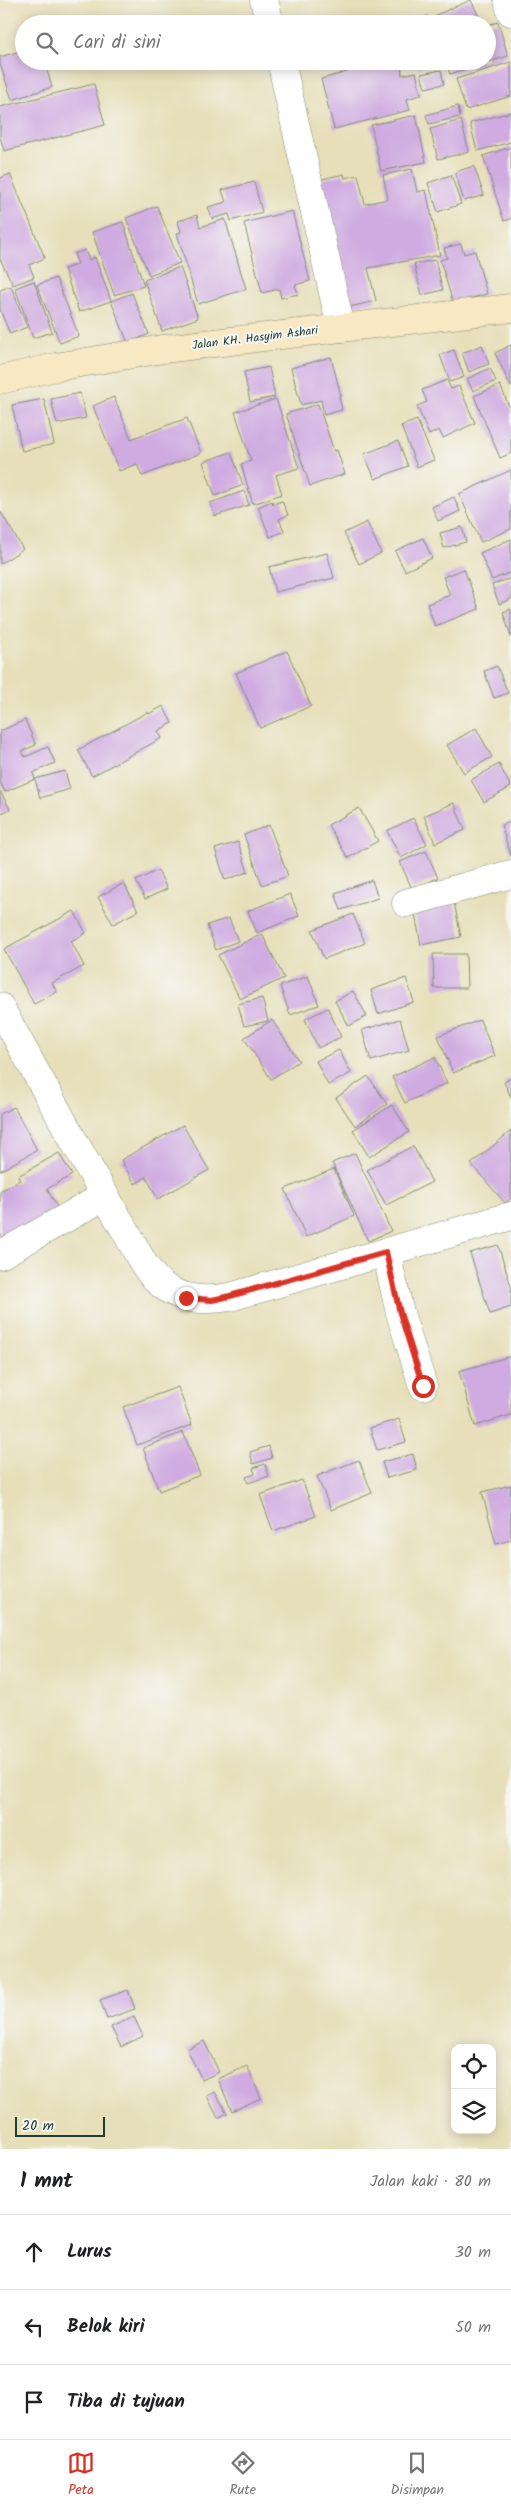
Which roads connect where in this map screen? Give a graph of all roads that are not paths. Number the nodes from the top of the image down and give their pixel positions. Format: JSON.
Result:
{"nodes":[{"id":1,"x":264,"y":0,"type":"edge"},
{"id":2,"x":508,"y":0,"type":"edge"},
{"id":3,"x":511,"y":12,"type":"edge"},
{"id":4,"x":268,"y":15,"type":"edge"},
{"id":5,"x":283,"y":70,"type":"edge"},
{"id":6,"x":511,"y":308,"type":"edge"},
{"id":7,"x":340,"y":328,"type":"junction"},
{"id":8,"x":0,"y":380,"type":"edge"},
{"id":9,"x":511,"y":874,"type":"edge"},
{"id":10,"x":406,"y":903,"type":"dead end"},
{"id":11,"x":0,"y":1007,"type":"edge"},
{"id":12,"x":105,"y":1196,"type":"junction"},
{"id":13,"x":511,"y":1216,"type":"edge"},
{"id":14,"x":386,"y":1252,"type":"junction"},
{"id":15,"x":0,"y":1255,"type":"edge"},
{"id":16,"x":423,"y":1386,"type":"dead end"}],
"edges":[{"from":1,"to":4,"type":"street"},
{"from":2,"to":3,"type":"street"},
{"from":5,"to":7,"type":"street"},
{"from":6,"to":7,"type":"street","name":"Jalan KH. Hasyim Ashari"},
{"from":7,"to":8,"type":"street","name":"Jalan KH. Hasyim Ashari"},
{"from":9,"to":10,"type":"street"},
{"from":11,"to":12,"type":"street"},
{"from":12,"to":14,"type":"street"},
{"from":12,"to":15,"type":"street"},
{"from":13,"to":14,"type":"street"},
{"from":14,"to":16,"type":"street"}]}
